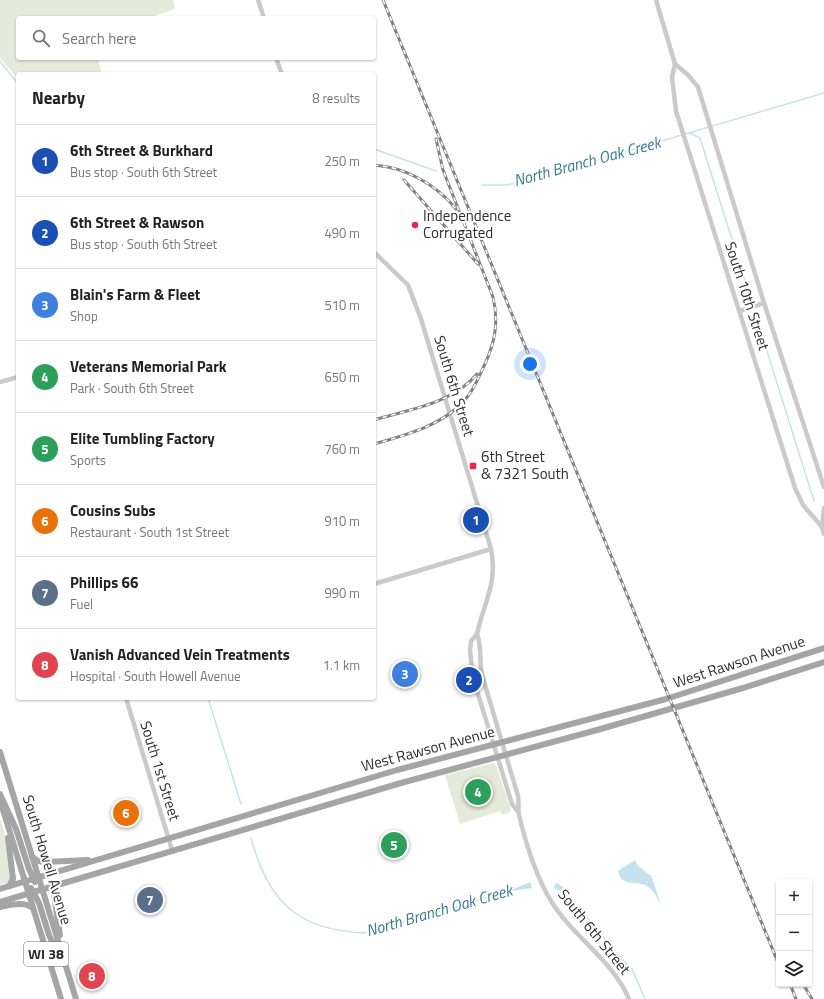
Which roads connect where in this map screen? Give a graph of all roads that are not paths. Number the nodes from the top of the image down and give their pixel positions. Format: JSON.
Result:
{"nodes":[{"id":1,"x":258,"y":0,"type":"edge"},
{"id":2,"x":656,"y":0,"type":"edge"},
{"id":3,"x":263,"y":16,"type":"edge"},
{"id":4,"x":277,"y":60,"type":"edge"},
{"id":5,"x":675,"y":64,"type":"junction"},
{"id":6,"x":281,"y":72,"type":"edge"},
{"id":7,"x":376,"y":254,"type":"edge"},
{"id":8,"x":764,"y":303,"type":"junction"},
{"id":9,"x":740,"y":311,"type":"junction"},
{"id":10,"x":16,"y":378,"type":"edge"},
{"id":11,"x":0,"y":382,"type":"edge"},
{"id":12,"x":824,"y":487,"type":"edge"},
{"id":13,"x":824,"y":508,"type":"edge"},
{"id":14,"x":822,"y":527,"type":"junction"},
{"id":15,"x":824,"y":534,"type":"edge"},
{"id":16,"x":491,"y":549,"type":"junction"},
{"id":17,"x":376,"y":583,"type":"edge"},
{"id":18,"x":477,"y":634,"type":"junction"},
{"id":19,"x":824,"y":648,"type":"edge"},
{"id":20,"x":824,"y":662,"type":"edge"},
{"id":21,"x":127,"y":700,"type":"edge"},
{"id":22,"x":502,"y":742,"type":"junction"},
{"id":23,"x":493,"y":744,"type":"junction"},
{"id":24,"x":0,"y":752,"type":"edge"},
{"id":25,"x":505,"y":754,"type":"junction"},
{"id":26,"x":497,"y":757,"type":"junction"},
{"id":27,"x":1,"y":762,"type":"edge"},
{"id":28,"x":0,"y":794,"type":"edge"},
{"id":29,"x":315,"y":795,"type":"junction"},
{"id":30,"x":0,"y":800,"type":"edge"},
{"id":31,"x":318,"y":807,"type":"junction"},
{"id":32,"x":518,"y":812,"type":"junction"},
{"id":33,"x":5,"y":815,"type":"junction"},
{"id":34,"x":168,"y":838,"type":"junction"},
{"id":35,"x":172,"y":850,"type":"junction"},
{"id":36,"x":32,"y":857,"type":"junction"},
{"id":37,"x":98,"y":860,"type":"junction"},
{"id":38,"x":36,"y":878,"type":"junction"},
{"id":39,"x":25,"y":881,"type":"junction"},
{"id":40,"x":57,"y":884,"type":"junction"},
{"id":41,"x":9,"y":886,"type":"junction"},
{"id":42,"x":0,"y":889,"type":"edge"},
{"id":43,"x":42,"y":889,"type":"junction"},
{"id":44,"x":31,"y":892,"type":"junction"},
{"id":45,"x":0,"y":902,"type":"edge"},
{"id":46,"x":0,"y":907,"type":"edge"},
{"id":47,"x":33,"y":908,"type":"junction"},
{"id":48,"x":67,"y":970,"type":"junction"},
{"id":49,"x":71,"y":984,"type":"junction"},
{"id":50,"x":61,"y":999,"type":"edge"},
{"id":51,"x":76,"y":999,"type":"edge"},
{"id":52,"x":629,"y":999,"type":"edge"}],
"edges":[{"from":1,"to":3,"type":"street"},
{"from":2,"to":5,"type":"street","name":"South 10th Street"},
{"from":4,"to":6,"type":"street"},
{"from":5,"to":8,"type":"street","name":"South 10th Street"},
{"from":5,"to":9,"type":"street","name":"South 10th Street"},
{"from":7,"to":16,"type":"street","name":"South 6th Street"},
{"from":8,"to":9,"type":"street"},
{"from":8,"to":12,"type":"street","name":"South 10th Street"},
{"from":9,"to":14,"type":"street","name":"South 10th Street"},
{"from":10,"to":11,"type":"street"},
{"from":13,"to":14,"type":"street","name":"South 10th Street"},
{"from":14,"to":15,"type":"street","name":"South 10th Street"},
{"from":16,"to":17,"type":"street"},
{"from":16,"to":18,"type":"street","name":"South 6th Street"},
{"from":18,"to":22,"type":"street","name":"South 6th Street"},
{"from":18,"to":23,"type":"street","name":"South 6th Street"},
{"from":19,"to":22,"type":"main road","name":"West Rawson Avenue"},
{"from":20,"to":25,"type":"main road","name":"West Rawson Avenue"},
{"from":21,"to":34,"type":"street","name":"South 1st Street"},
{"from":22,"to":23,"type":"main road","name":"West Rawson Avenue"},
{"from":22,"to":25,"type":"street","name":"South 6th Street"},
{"from":23,"to":26,"type":"street","name":"South 6th Street"},
{"from":23,"to":29,"type":"main road","name":"West Rawson Avenue"},
{"from":24,"to":27,"type":"main road","name":"South Howell Avenue","number":"WI 38"},
{"from":25,"to":26,"type":"main road","name":"West Rawson Avenue"},
{"from":25,"to":32,"type":"street","name":"South 6th Street"},
{"from":26,"to":31,"type":"main road","name":"West Rawson Avenue"},
{"from":26,"to":32,"type":"street","name":"South 6th Street"},
{"from":27,"to":36,"type":"main road","name":"South Howell Avenue","number":"WI 38"},
{"from":28,"to":38,"type":"main road"},
{"from":29,"to":31,"type":"main road"},
{"from":29,"to":34,"type":"main road","name":"West Rawson Avenue"},
{"from":30,"to":33,"type":"main road","name":"South Howell Avenue","number":"WI 38"},
{"from":31,"to":35,"type":"main road","name":"West Rawson Avenue"},
{"from":32,"to":52,"type":"street","name":"South 6th Street"},
{"from":33,"to":39,"type":"main road","name":"South Howell Avenue","number":"WI 38"},
{"from":33,"to":41,"type":"main road"},
{"from":34,"to":35,"type":"street","name":"South 1st Street"},
{"from":34,"to":37,"type":"main road","name":"West Rawson Avenue"},
{"from":35,"to":40,"type":"main road","name":"West Rawson Avenue"},
{"from":36,"to":37,"type":"main road"},
{"from":36,"to":38,"type":"main road","name":"South Howell Avenue","number":"WI 38"},
{"from":37,"to":38,"type":"main road","name":"West Rawson Avenue"},
{"from":38,"to":39,"type":"main road","name":"West Rawson Avenue"},
{"from":38,"to":43,"type":"main road","name":"South Howell Avenue","number":"WI 38"},
{"from":39,"to":41,"type":"main road","name":"West Rawson Avenue"},
{"from":39,"to":44,"type":"main road","name":"South Howell Avenue","number":"WI 38"},
{"from":40,"to":43,"type":"main road","name":"West Rawson Avenue"},
{"from":40,"to":48,"type":"main road"},
{"from":41,"to":42,"type":"main road","name":"West Rawson Avenue"},
{"from":43,"to":44,"type":"main road","name":"West Rawson Avenue"},
{"from":43,"to":48,"type":"main road","name":"South Howell Avenue","number":"WI 38"},
{"from":44,"to":45,"type":"main road","name":"West Rawson Avenue"},
{"from":44,"to":47,"type":"main road","name":"South Howell Avenue","number":"WI 38"},
{"from":44,"to":49,"type":"main road"},
{"from":46,"to":47,"type":"main road"},
{"from":47,"to":50,"type":"main road","name":"South Howell Avenue","number":"WI 38"},
{"from":48,"to":49,"type":"main road","name":"South Howell Avenue","number":"WI 38"},
{"from":49,"to":51,"type":"main road","name":"South Howell Avenue","number":"WI 38"}]}
